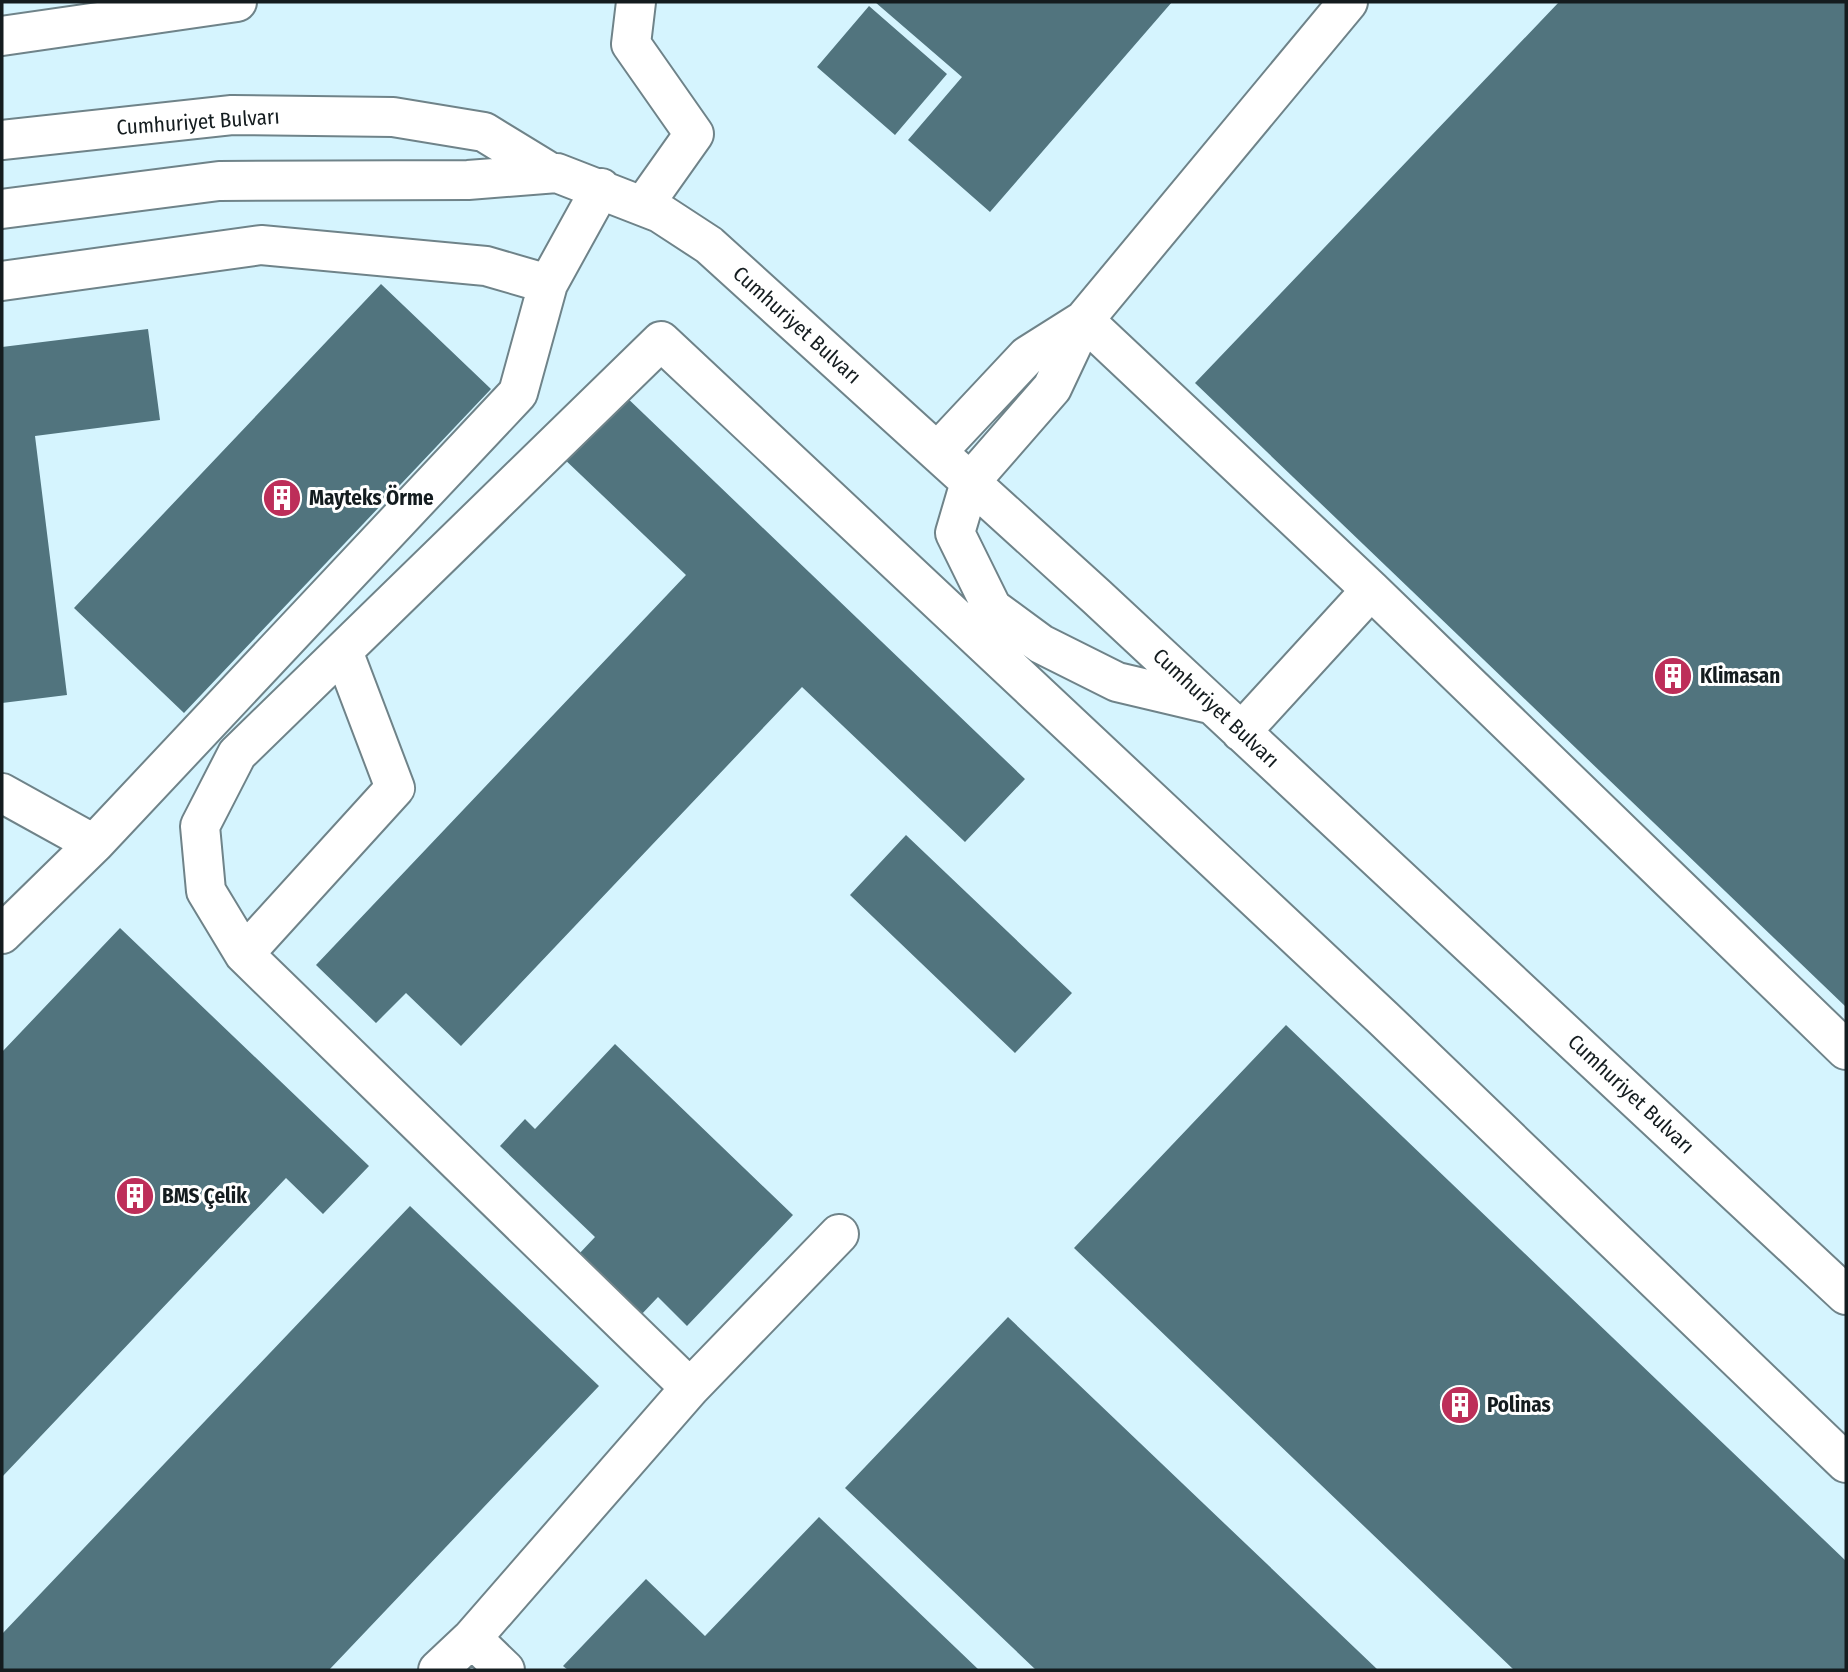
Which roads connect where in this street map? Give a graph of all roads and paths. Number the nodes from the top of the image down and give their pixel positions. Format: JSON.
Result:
{"nodes":[{"id":1,"x":237,"y":2,"type":"edge"},
{"id":2,"x":636,"y":2,"type":"edge"},
{"id":3,"x":1348,"y":2,"type":"edge"},
{"id":4,"x":2,"y":36,"type":"edge"},
{"id":5,"x":2,"y":140,"type":"edge"},
{"id":6,"x":551,"y":173,"type":"junction"},
{"id":7,"x":601,"y":188,"type":"junction"},
{"id":8,"x":643,"y":206,"type":"junction"},
{"id":9,"x":2,"y":209,"type":"edge"},
{"id":10,"x":2,"y":281,"type":"edge"},
{"id":11,"x":548,"y":284,"type":"junction"},
{"id":12,"x":1084,"y":320,"type":"junction"},
{"id":13,"x":937,"y":452,"type":"junction"},
{"id":14,"x":970,"y":482,"type":"junction"},
{"id":15,"x":1371,"y":590,"type":"junction"},
{"id":16,"x":343,"y":651,"type":"junction"},
{"id":17,"x":1212,"y":704,"type":"junction"},
{"id":18,"x":1241,"y":732,"type":"junction"},
{"id":19,"x":2,"y":793,"type":"edge"},
{"id":20,"x":94,"y":844,"type":"junction"},
{"id":21,"x":2,"y":934,"type":"edge"},
{"id":22,"x":244,"y":954,"type":"junction"},
{"id":23,"x":1846,"y":1050,"type":"edge"},
{"id":24,"x":839,"y":1234,"type":"dead end"},
{"id":25,"x":1846,"y":1295,"type":"edge"},
{"id":26,"x":690,"y":1388,"type":"junction"},
{"id":27,"x":1846,"y":1463,"type":"edge"},
{"id":28,"x":472,"y":1638,"type":"junction"},
{"id":29,"x":438,"y":1670,"type":"edge"},
{"id":30,"x":505,"y":1670,"type":"edge"}],
"edges":[{"from":1,"to":4,"type":"street"},
{"from":2,"to":8,"type":"street"},
{"from":3,"to":12,"type":"street"},
{"from":5,"to":6,"type":"street","name":"Cumhuriyet Bulvarı"},
{"from":6,"to":7,"type":"street","name":"Cumhuriyet Bulvarı"},
{"from":6,"to":9,"type":"street","name":"Cumhuriyet Bulvarı"},
{"from":7,"to":8,"type":"street","name":"Cumhuriyet Bulvarı"},
{"from":7,"to":11,"type":"street"},
{"from":8,"to":13,"type":"street","name":"Cumhuriyet Bulvarı"},
{"from":10,"to":11,"type":"street"},
{"from":11,"to":20,"type":"street"},
{"from":12,"to":13,"type":"street"},
{"from":12,"to":14,"type":"street"},
{"from":12,"to":15,"type":"street"},
{"from":13,"to":14,"type":"street","name":"Cumhuriyet Bulvarı"},
{"from":14,"to":17,"type":"street","name":"Cumhuriyet Bulvarı"},
{"from":14,"to":17,"type":"street"},
{"from":15,"to":18,"type":"street"},
{"from":15,"to":23,"type":"street"},
{"from":16,"to":22,"type":"street"},
{"from":16,"to":22,"type":"street"},
{"from":16,"to":27,"type":"street"},
{"from":17,"to":18,"type":"street","name":"Cumhuriyet Bulvarı"},
{"from":18,"to":25,"type":"street","name":"Cumhuriyet Bulvarı"},
{"from":19,"to":20,"type":"street"},
{"from":20,"to":21,"type":"street"},
{"from":22,"to":26,"type":"street"},
{"from":24,"to":26,"type":"street"},
{"from":26,"to":28,"type":"street"},
{"from":28,"to":29,"type":"street"},
{"from":28,"to":30,"type":"street"}]}
